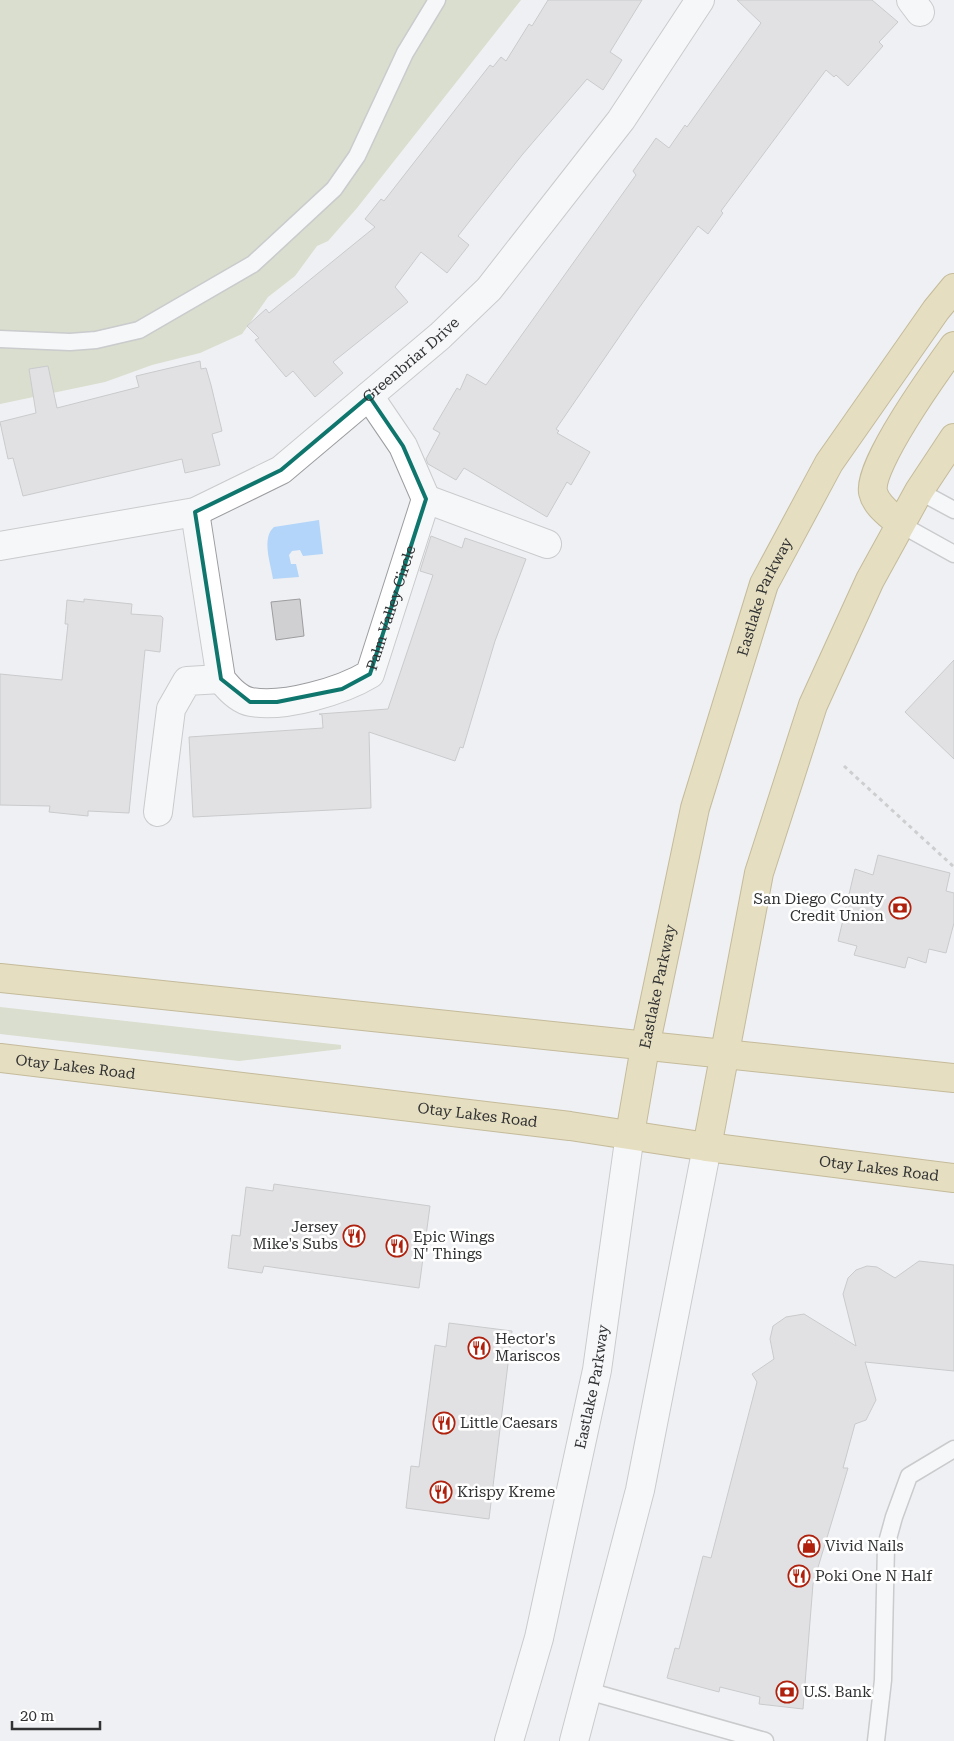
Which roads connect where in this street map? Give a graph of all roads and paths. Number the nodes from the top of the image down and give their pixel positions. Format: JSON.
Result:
{"nodes":[{"id":1,"x":437,"y":0,"type":"edge"},
{"id":2,"x":700,"y":0,"type":"edge"},
{"id":3,"x":954,"y":288,"type":"edge"},
{"id":4,"x":0,"y":338,"type":"edge"},
{"id":5,"x":954,"y":346,"type":"edge"},
{"id":6,"x":369,"y":396,"type":"junction"},
{"id":7,"x":954,"y":438,"type":"edge"},
{"id":8,"x":919,"y":491,"type":"junction"},
{"id":9,"x":426,"y":499,"type":"junction"},
{"id":10,"x":954,"y":510,"type":"edge"},
{"id":11,"x":195,"y":512,"type":"junction"},
{"id":12,"x":900,"y":524,"type":"junction"},
{"id":13,"x":548,"y":544,"type":"dead end"},
{"id":14,"x":0,"y":546,"type":"edge"},
{"id":15,"x":954,"y":554,"type":"edge"},
{"id":16,"x":220,"y":679,"type":"junction"},
{"id":17,"x":844,"y":766,"type":"dead end"},
{"id":18,"x":158,"y":812,"type":"dead end"},
{"id":19,"x":954,"y":867,"type":"edge"},
{"id":20,"x":0,"y":978,"type":"edge"},
{"id":21,"x":646,"y":1047,"type":"junction"},
{"id":22,"x":724,"y":1052,"type":"junction"},
{"id":23,"x":0,"y":1058,"type":"edge"},
{"id":24,"x":954,"y":1078,"type":"edge"},
{"id":25,"x":630,"y":1134,"type":"junction"},
{"id":26,"x":707,"y":1147,"type":"junction"},
{"id":27,"x":954,"y":1178,"type":"edge"},
{"id":28,"x":954,"y":1449,"type":"edge"},
{"id":29,"x":588,"y":1691,"type":"junction"},
{"id":30,"x":509,"y":1741,"type":"edge"},
{"id":31,"x":574,"y":1741,"type":"edge"},
{"id":32,"x":766,"y":1741,"type":"edge"},
{"id":33,"x":876,"y":1741,"type":"edge"}],
"edges":[{"from":1,"to":4,"type":"lane"},
{"from":2,"to":6,"type":"street","name":"Greenbriar Drive"},
{"from":3,"to":21,"type":"main road","name":"Eastlake Parkway"},
{"from":5,"to":12,"type":"main road"},
{"from":6,"to":9,"type":"street"},
{"from":6,"to":11,"type":"street","name":"Greenbriar Drive"},
{"from":7,"to":8,"type":"main road"},
{"from":8,"to":10,"type":"lane"},
{"from":8,"to":12,"type":"main road"},
{"from":9,"to":13,"type":"street"},
{"from":9,"to":16,"type":"street","name":"Palm Valley Circle"},
{"from":11,"to":14,"type":"street","name":"Greenbriar Drive"},
{"from":11,"to":16,"type":"street"},
{"from":12,"to":15,"type":"lane"},
{"from":12,"to":22,"type":"main road"},
{"from":16,"to":18,"type":"street"},
{"from":17,"to":19,"type":"path"},
{"from":20,"to":21,"type":"main road"},
{"from":21,"to":22,"type":"main road"},
{"from":21,"to":25,"type":"main road","name":"Eastlake Parkway"},
{"from":22,"to":24,"type":"main road"},
{"from":22,"to":26,"type":"main road"},
{"from":23,"to":25,"type":"main road","name":"Otay Lakes Road"},
{"from":25,"to":26,"type":"main road","name":"Otay Lakes Road"},
{"from":25,"to":30,"type":"street","name":"Eastlake Parkway"},
{"from":26,"to":27,"type":"main road","name":"Otay Lakes Road"},
{"from":26,"to":29,"type":"street"},
{"from":28,"to":33,"type":"lane"},
{"from":29,"to":31,"type":"street"},
{"from":29,"to":32,"type":"lane"}]}
